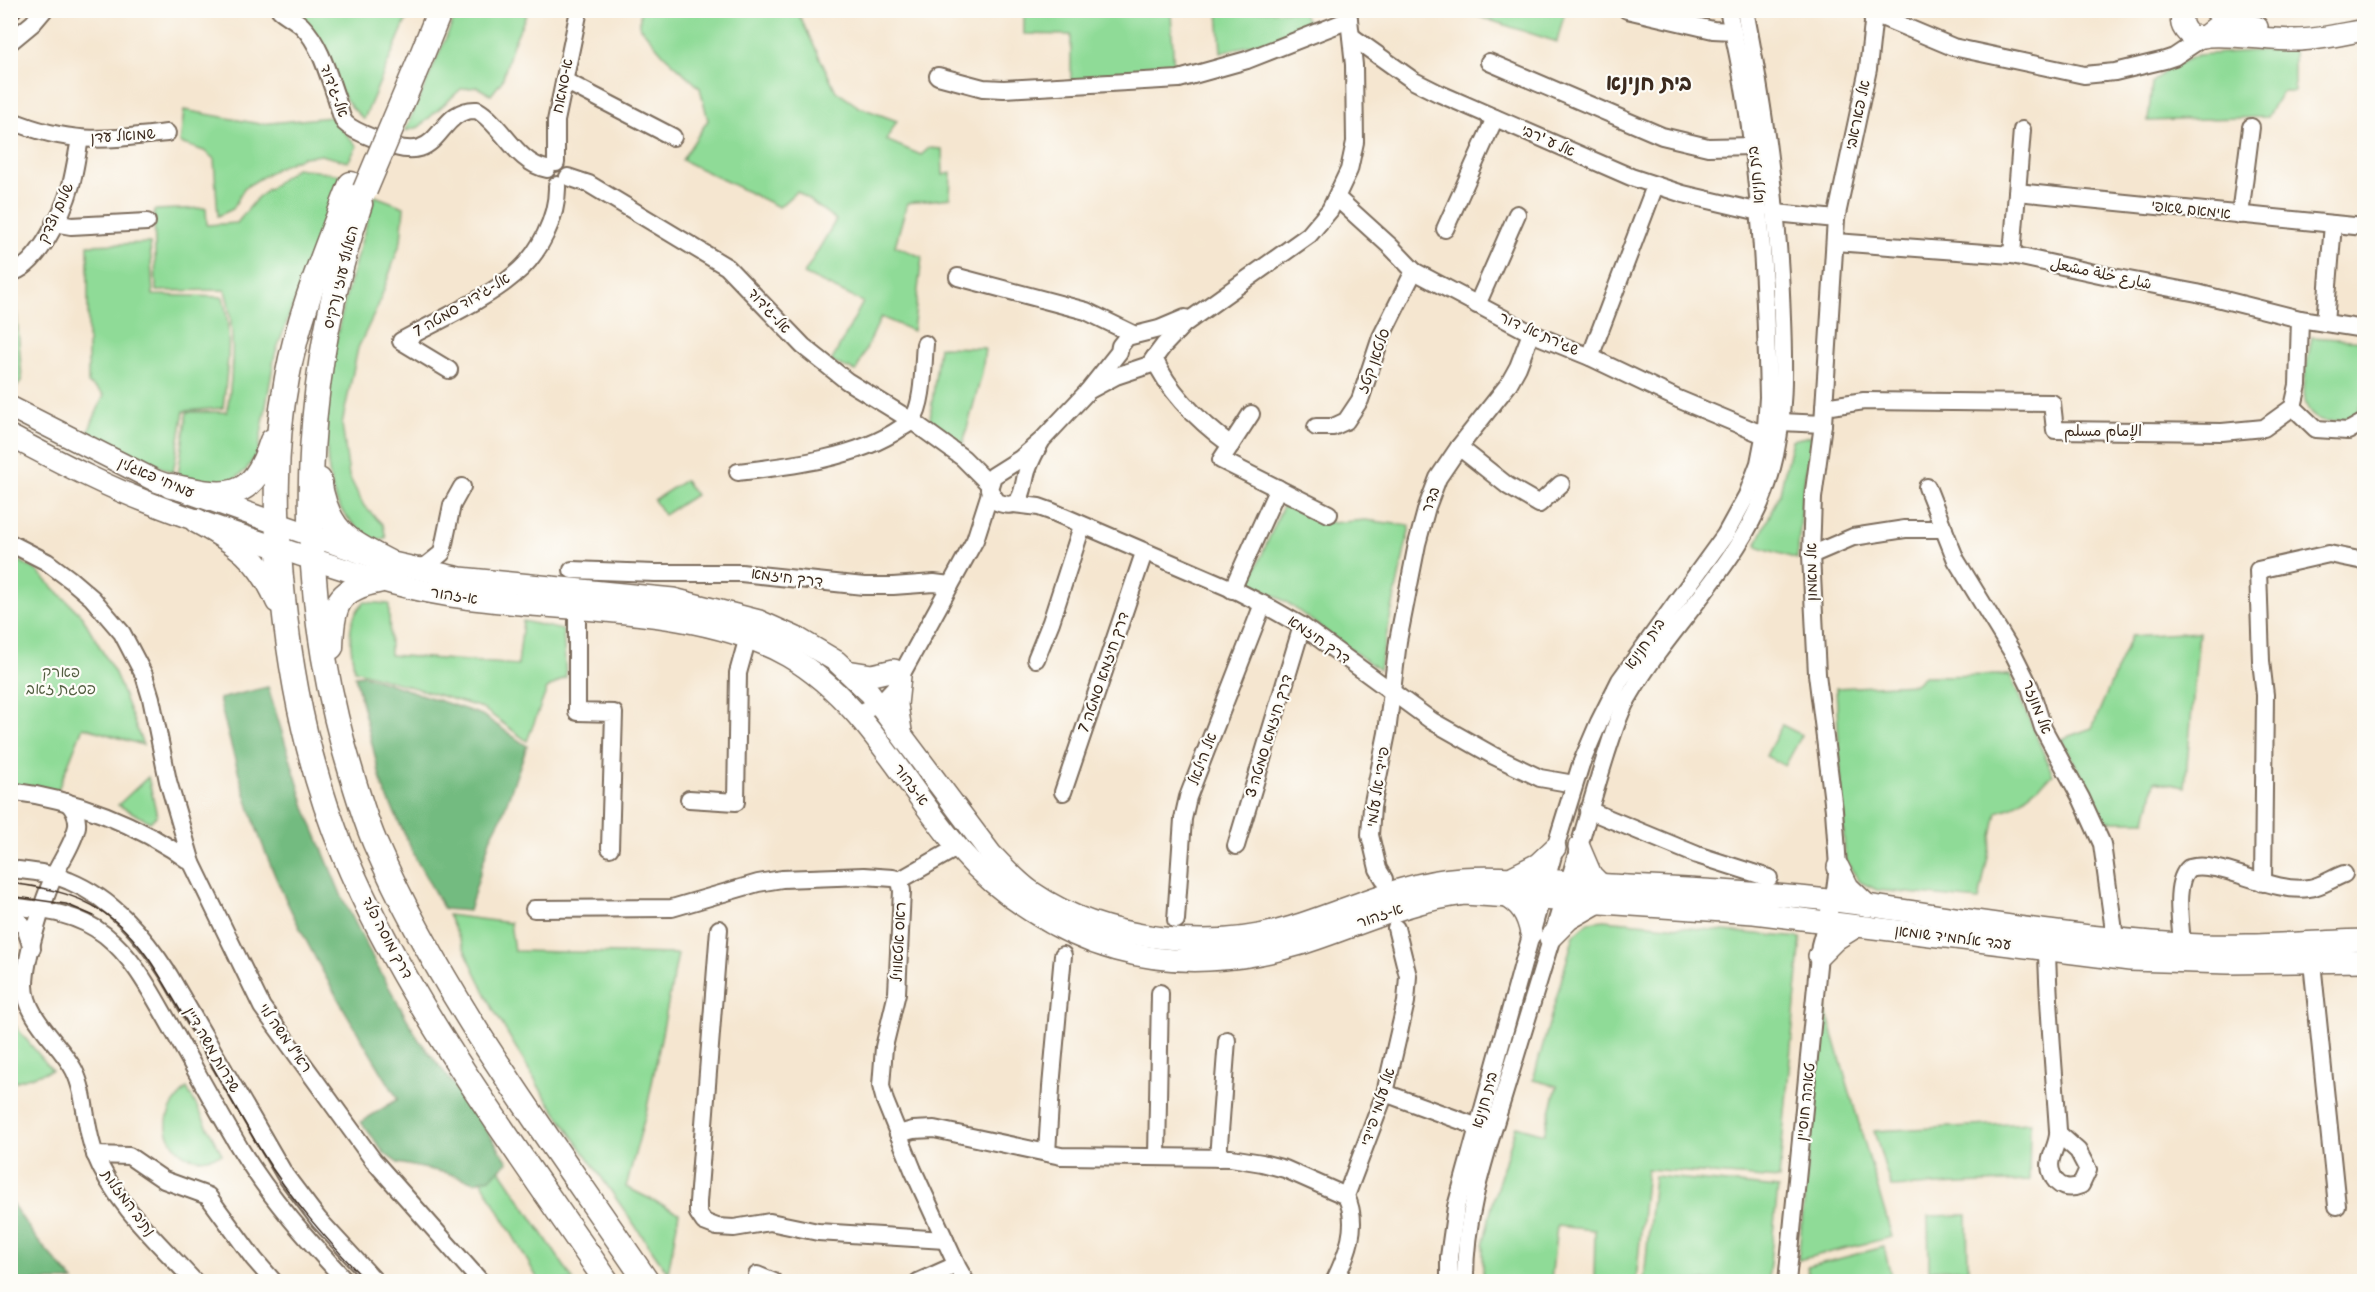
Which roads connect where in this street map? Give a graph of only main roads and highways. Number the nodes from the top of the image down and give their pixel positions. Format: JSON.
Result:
{"nodes":[{"id":1,"x":423,"y":10,"type":"edge"},
{"id":2,"x":440,"y":10,"type":"edge"},
{"id":3,"x":2215,"y":10,"type":"edge"},
{"id":4,"x":2181,"y":17,"type":"edge"},
{"id":5,"x":2364,"y":19,"type":"edge"},
{"id":6,"x":2364,"y":30,"type":"edge"},
{"id":7,"x":2206,"y":37,"type":"junction"},
{"id":8,"x":412,"y":59,"type":"junction"},
{"id":9,"x":358,"y":188,"type":"junction"},
{"id":10,"x":283,"y":407,"type":"junction"},
{"id":11,"x":13,"y":426,"type":"edge"},
{"id":12,"x":313,"y":445,"type":"junction"},
{"id":13,"x":171,"y":486,"type":"junction"},
{"id":14,"x":197,"y":521,"type":"junction"},
{"id":15,"x":276,"y":523,"type":"junction"},
{"id":16,"x":310,"y":533,"type":"junction"},
{"id":17,"x":277,"y":548,"type":"junction"},
{"id":18,"x":312,"y":559,"type":"junction"},
{"id":19,"x":383,"y":572,"type":"junction"},
{"id":20,"x":286,"y":627,"type":"junction"},
{"id":21,"x":847,"y":671,"type":"junction"},
{"id":22,"x":330,"y":694,"type":"junction"},
{"id":23,"x":902,"y":734,"type":"junction"},
{"id":24,"x":1579,"y":847,"type":"road end"},
{"id":25,"x":1555,"y":848,"type":"road end"},
{"id":26,"x":1838,"y":867,"type":"road end"},
{"id":27,"x":1508,"y":886,"type":"junction"},
{"id":28,"x":1544,"y":888,"type":"joint"},
{"id":29,"x":1599,"y":894,"type":"junction"},
{"id":30,"x":1868,"y":906,"type":"junction"},
{"id":31,"x":1857,"y":926,"type":"junction"},
{"id":32,"x":2364,"y":945,"type":"edge"},
{"id":33,"x":1819,"y":956,"type":"road end"},
{"id":34,"x":607,"y":1281,"type":"edge"},
{"id":35,"x":647,"y":1281,"type":"edge"}],
"edges":[{"from":1,"to":8,"type":"highway","name":"האלוף עוזי נרקיס"},
{"from":2,"to":8,"type":"highway","name":"האלוף עוזי נרקיס"},
{"from":3,"to":5,"type":"main road"},
{"from":3,"to":7,"type":"main road"},
{"from":4,"to":7,"type":"main road"},
{"from":6,"to":7,"type":"main road"},
{"from":8,"to":9,"type":"highway","name":"האלוף עוזי נרקיס","bridge":true},
{"from":9,"to":10,"type":"highway","name":"האלוף עוזי נרקיס"},
{"from":9,"to":12,"type":"highway","name":"האלוף עוזי נרקיס"},
{"from":10,"to":13,"type":"highway"},
{"from":10,"to":15,"type":"highway","name":"האלוף עוזי נרקיס"},
{"from":11,"to":13,"type":"main road","name":"עמיחי פאגלין"},
{"from":11,"to":14,"type":"main road","name":"עמיחי פאגלין"},
{"from":12,"to":16,"type":"highway","name":"האלוף עוזי נרקיס"},
{"from":12,"to":19,"type":"highway"},
{"from":13,"to":15,"type":"main road","name":"עמיחי פאגלין"},
{"from":14,"to":17,"type":"main road","name":"עמיחי פאגלין"},
{"from":14,"to":20,"type":"highway"},
{"from":15,"to":16,"type":"main road","name":"עמיחי פאגלין"},
{"from":15,"to":17,"type":"highway","name":"האלוף עוזי נרקיס"},
{"from":16,"to":18,"type":"highway","name":"האלוף עוזי נרקיס"},
{"from":16,"to":19,"type":"main road","name":"א-זהור"},
{"from":17,"to":18,"type":"main road","name":"א-זהור"},
{"from":17,"to":20,"type":"highway","name":"דרך מוסה פלד"},
{"from":18,"to":19,"type":"main road","name":"א-זהור"},
{"from":18,"to":22,"type":"highway"},
{"from":19,"to":21,"type":"main road","name":"א-זהור"},
{"from":19,"to":22,"type":"highway"},
{"from":19,"to":27,"type":"main road","name":"א-זהור"},
{"from":20,"to":34,"type":"highway","name":"דרך מוסה פלד"},
{"from":21,"to":23,"type":"main road","name":"א-זהור"},
{"from":21,"to":23,"type":"main road"},
{"from":22,"to":35,"type":"highway"},
{"from":23,"to":27,"type":"main road","name":"א-זהור"},
{"from":24,"to":29,"type":"main road"},
{"from":25,"to":27,"type":"main road"},
{"from":26,"to":30,"type":"main road"},
{"from":27,"to":28,"type":"main road","name":"א-זהור"},
{"from":27,"to":29,"type":"main road"},
{"from":28,"to":29,"type":"main road","name":"עבד אלחמיד שומאן"},
{"from":29,"to":30,"type":"main road","name":"עבד אלחמיד שומאן"},
{"from":29,"to":31,"type":"main road","name":"עבד אלחמיד שומאן"},
{"from":30,"to":32,"type":"main road","name":"עבד אלחמיד שומאן"},
{"from":31,"to":32,"type":"main road","name":"עבד אלחמיד שומאן"},
{"from":31,"to":33,"type":"main road"}]}
